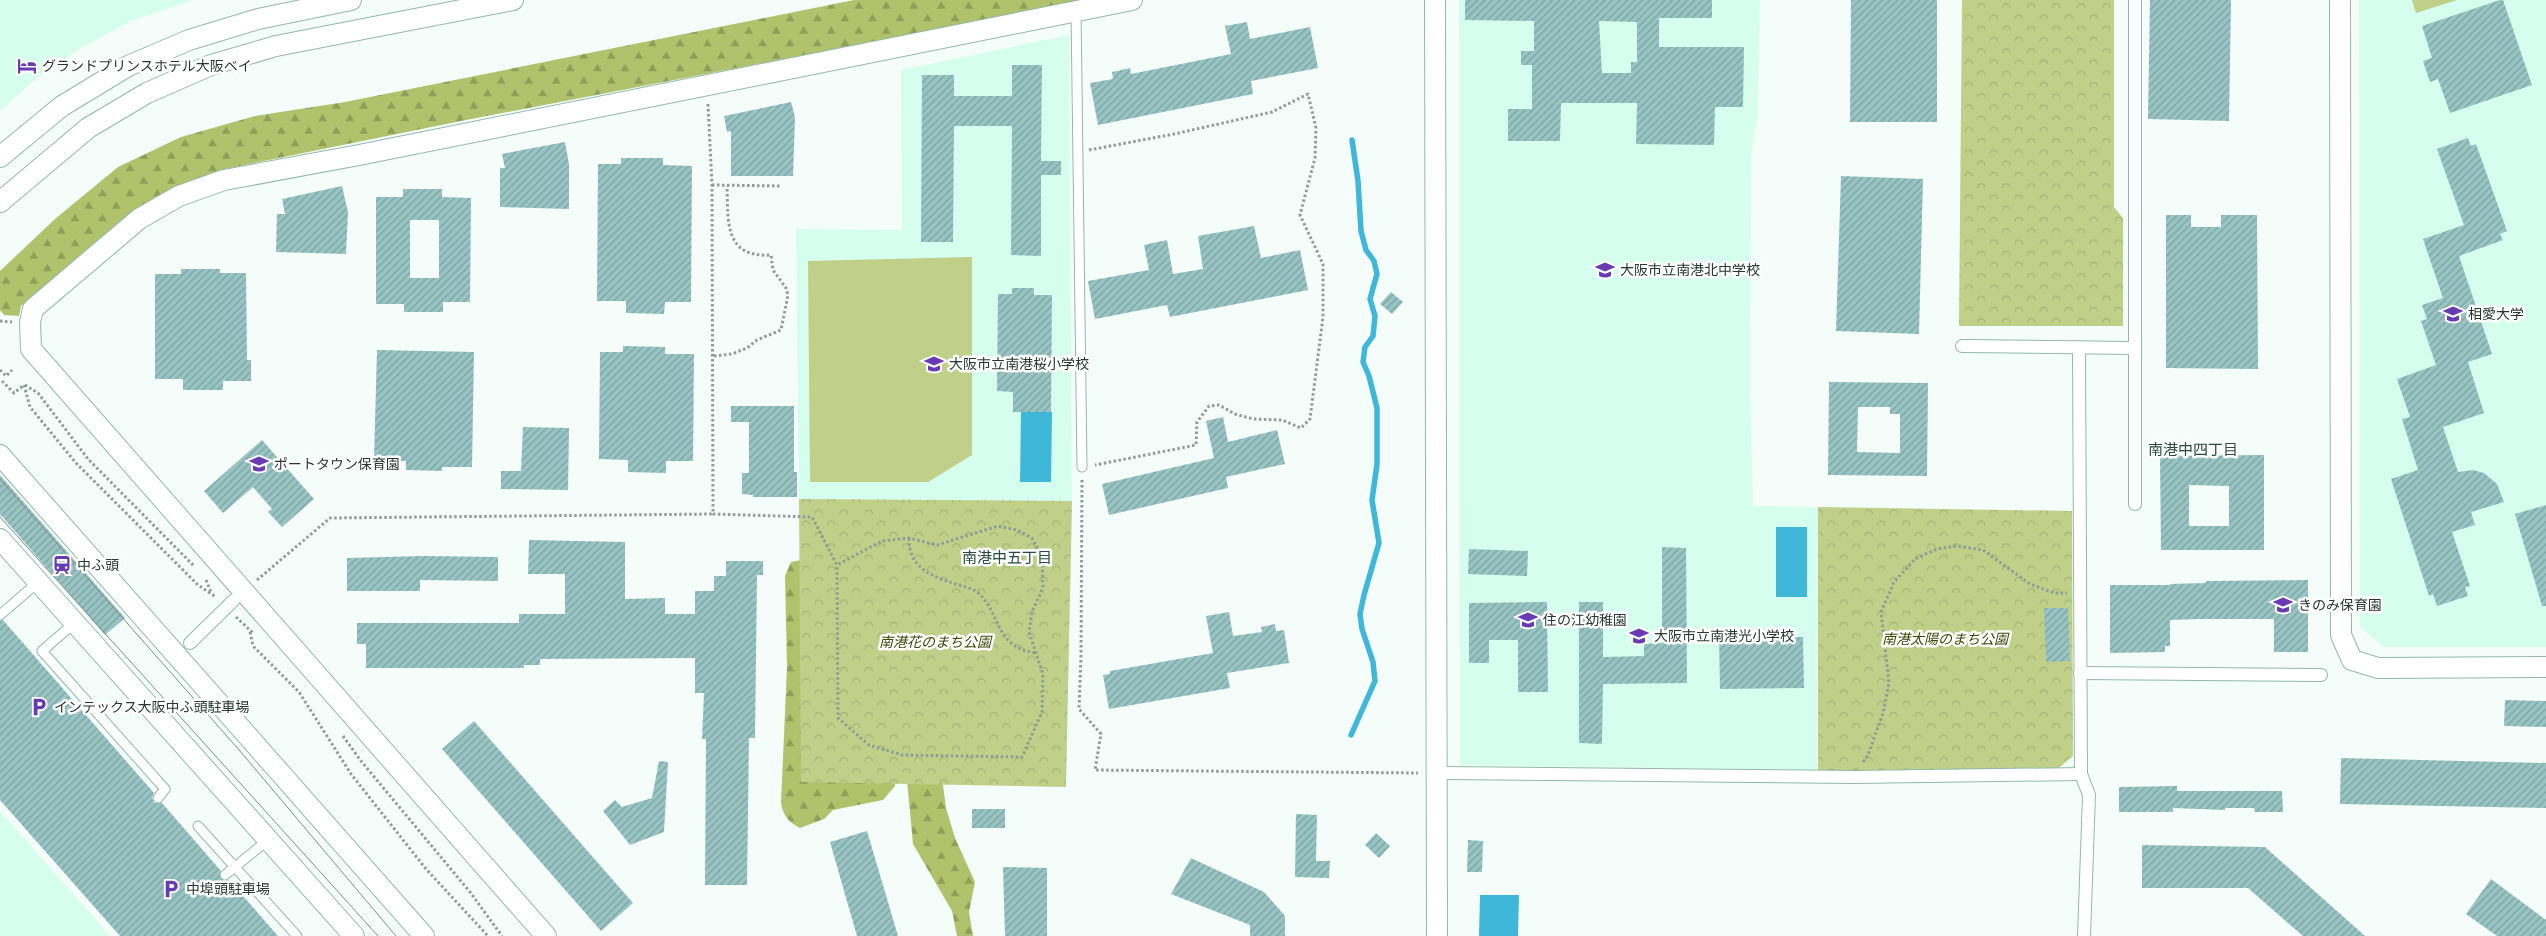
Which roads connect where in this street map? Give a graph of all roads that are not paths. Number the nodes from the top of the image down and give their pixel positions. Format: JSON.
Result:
{"nodes":[{"id":1,"x":351,"y":0,"type":"edge"},
{"id":2,"x":513,"y":0,"type":"edge"},
{"id":3,"x":1132,"y":0,"type":"edge"},
{"id":4,"x":1435,"y":0,"type":"edge"},
{"id":5,"x":2135,"y":0,"type":"edge"},
{"id":6,"x":2340,"y":0,"type":"edge"},
{"id":7,"x":1076,"y":11,"type":"junction"},
{"id":8,"x":0,"y":157,"type":"edge"},
{"id":9,"x":0,"y":202,"type":"edge"},
{"id":10,"x":1962,"y":346,"type":"dead end"},
{"id":11,"x":2079,"y":347,"type":"junction"},
{"id":12,"x":2133,"y":348,"type":"junction"},
{"id":13,"x":0,"y":455,"type":"edge"},
{"id":14,"x":1082,"y":467,"type":"road end"},
{"id":15,"x":2135,"y":504,"type":"dead end"},
{"id":16,"x":0,"y":539,"type":"edge"},
{"id":17,"x":37,"y":583,"type":"junction"},
{"id":18,"x":234,"y":600,"type":"dead end"},
{"id":19,"x":0,"y":615,"type":"edge"},
{"id":20,"x":73,"y":624,"type":"junction"},
{"id":21,"x":190,"y":643,"type":"dead end"},
{"id":22,"x":2546,"y":667,"type":"edge"},
{"id":23,"x":2080,"y":673,"type":"junction"},
{"id":24,"x":2321,"y":676,"type":"dead end"},
{"id":25,"x":1437,"y":773,"type":"junction"},
{"id":26,"x":2081,"y":774,"type":"junction"},
{"id":27,"x":158,"y":798,"type":"dead end"},
{"id":28,"x":198,"y":826,"type":"dead end"},
{"id":29,"x":268,"y":840,"type":"junction"},
{"id":30,"x":235,"y":867,"type":"junction"},
{"id":31,"x":225,"y":875,"type":"dead end"},
{"id":32,"x":297,"y":936,"type":"edge"},
{"id":33,"x":354,"y":936,"type":"edge"},
{"id":34,"x":424,"y":936,"type":"edge"},
{"id":35,"x":546,"y":936,"type":"edge"},
{"id":36,"x":1437,"y":936,"type":"edge"},
{"id":37,"x":2084,"y":936,"type":"edge"}],
"edges":[{"from":1,"to":8,"type":"street"},
{"from":2,"to":9,"type":"street"},
{"from":3,"to":7,"type":"street"},
{"from":4,"to":25,"type":"street"},
{"from":5,"to":12,"type":"street"},
{"from":6,"to":22,"type":"street"},
{"from":7,"to":14,"type":"lane"},
{"from":7,"to":35,"type":"street"},
{"from":10,"to":11,"type":"street"},
{"from":11,"to":12,"type":"street"},
{"from":11,"to":23,"type":"street"},
{"from":12,"to":15,"type":"street"},
{"from":13,"to":34,"type":"street"},
{"from":16,"to":17,"type":"street"},
{"from":17,"to":19,"type":"lane"},
{"from":17,"to":20,"type":"street"},
{"from":18,"to":21,"type":"street"},
{"from":20,"to":27,"type":"lane"},
{"from":20,"to":29,"type":"street"},
{"from":23,"to":24,"type":"street"},
{"from":23,"to":26,"type":"street"},
{"from":25,"to":26,"type":"street"},
{"from":25,"to":36,"type":"street"},
{"from":26,"to":37,"type":"street"},
{"from":28,"to":30,"type":"lane"},
{"from":29,"to":30,"type":"lane"},
{"from":29,"to":33,"type":"street"},
{"from":30,"to":31,"type":"lane"},
{"from":30,"to":32,"type":"lane"}]}
